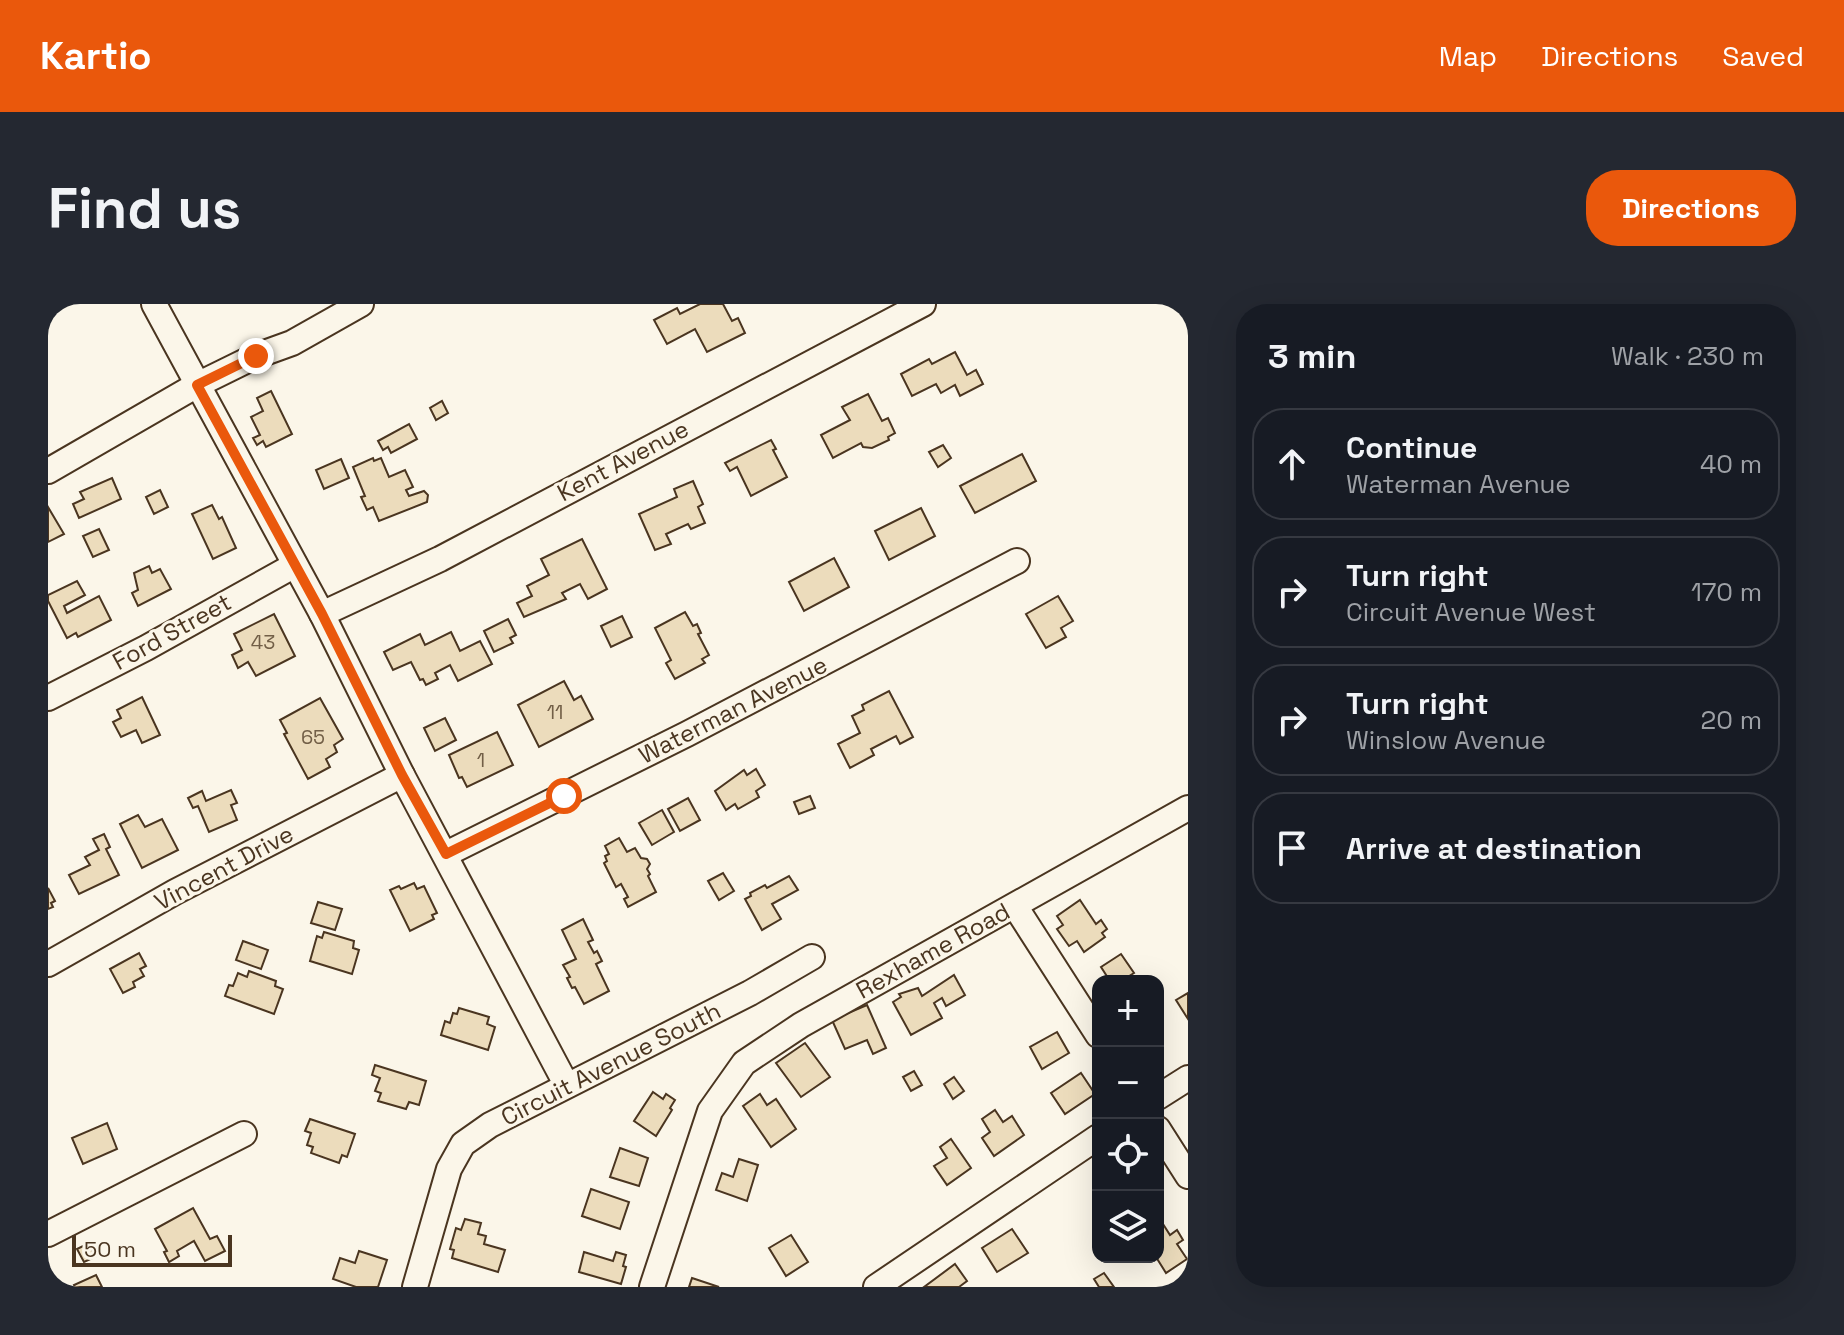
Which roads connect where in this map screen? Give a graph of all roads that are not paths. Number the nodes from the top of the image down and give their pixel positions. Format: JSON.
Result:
{"nodes":[{"id":1,"x":154,"y":304,"type":"edge"},
{"id":2,"x":361,"y":304,"type":"edge"},
{"id":3,"x":923,"y":304,"type":"edge"},
{"id":4,"x":197,"y":385,"type":"junction"},
{"id":5,"x":48,"y":471,"type":"edge"},
{"id":6,"x":1017,"y":561,"type":"dead end"},
{"id":7,"x":295,"y":565,"type":"junction"},
{"id":8,"x":322,"y":614,"type":"junction"},
{"id":9,"x":48,"y":698,"type":"edge"},
{"id":10,"x":402,"y":775,"type":"junction"},
{"id":11,"x":1188,"y":808,"type":"edge"},
{"id":12,"x":446,"y":854,"type":"junction"},
{"id":13,"x":1015,"y":906,"type":"junction"},
{"id":14,"x":812,"y":957,"type":"dead end"},
{"id":15,"x":48,"y":964,"type":"edge"},
{"id":16,"x":1092,"y":1026,"type":"edge"},
{"id":17,"x":1188,"y":1078,"type":"edge"},
{"id":18,"x":566,"y":1084,"type":"junction"},
{"id":19,"x":1164,"y":1093,"type":"edge"},
{"id":20,"x":244,"y":1134,"type":"dead end"},
{"id":21,"x":1164,"y":1138,"type":"edge"},
{"id":22,"x":1092,"y":1141,"type":"edge"},
{"id":23,"x":1188,"y":1176,"type":"edge"},
{"id":24,"x":48,"y":1234,"type":"edge"},
{"id":25,"x":415,"y":1287,"type":"edge"},
{"id":26,"x":652,"y":1287,"type":"edge"},
{"id":27,"x":876,"y":1287,"type":"edge"}],
"edges":[{"from":1,"to":4,"type":"street"},
{"from":2,"to":4,"type":"street"},
{"from":3,"to":8,"type":"street","name":"Kent Avenue"},
{"from":4,"to":5,"type":"street"},
{"from":4,"to":7,"type":"street"},
{"from":6,"to":12,"type":"street","name":"Waterman Avenue"},
{"from":7,"to":8,"type":"street"},
{"from":7,"to":9,"type":"street","name":"Ford Street"},
{"from":8,"to":10,"type":"street"},
{"from":10,"to":12,"type":"street"},
{"from":10,"to":15,"type":"street","name":"Vincent Drive"},
{"from":11,"to":13,"type":"street","name":"Rexhame Road"},
{"from":12,"to":18,"type":"street"},
{"from":13,"to":16,"type":"street"},
{"from":13,"to":26,"type":"street","name":"Rexhame Road"},
{"from":14,"to":18,"type":"street","name":"Circuit Avenue South"},
{"from":17,"to":19,"type":"street"},
{"from":18,"to":25,"type":"street","name":"Circuit Avenue South"},
{"from":20,"to":24,"type":"street"},
{"from":21,"to":23,"type":"street"},
{"from":22,"to":27,"type":"street"}]}
